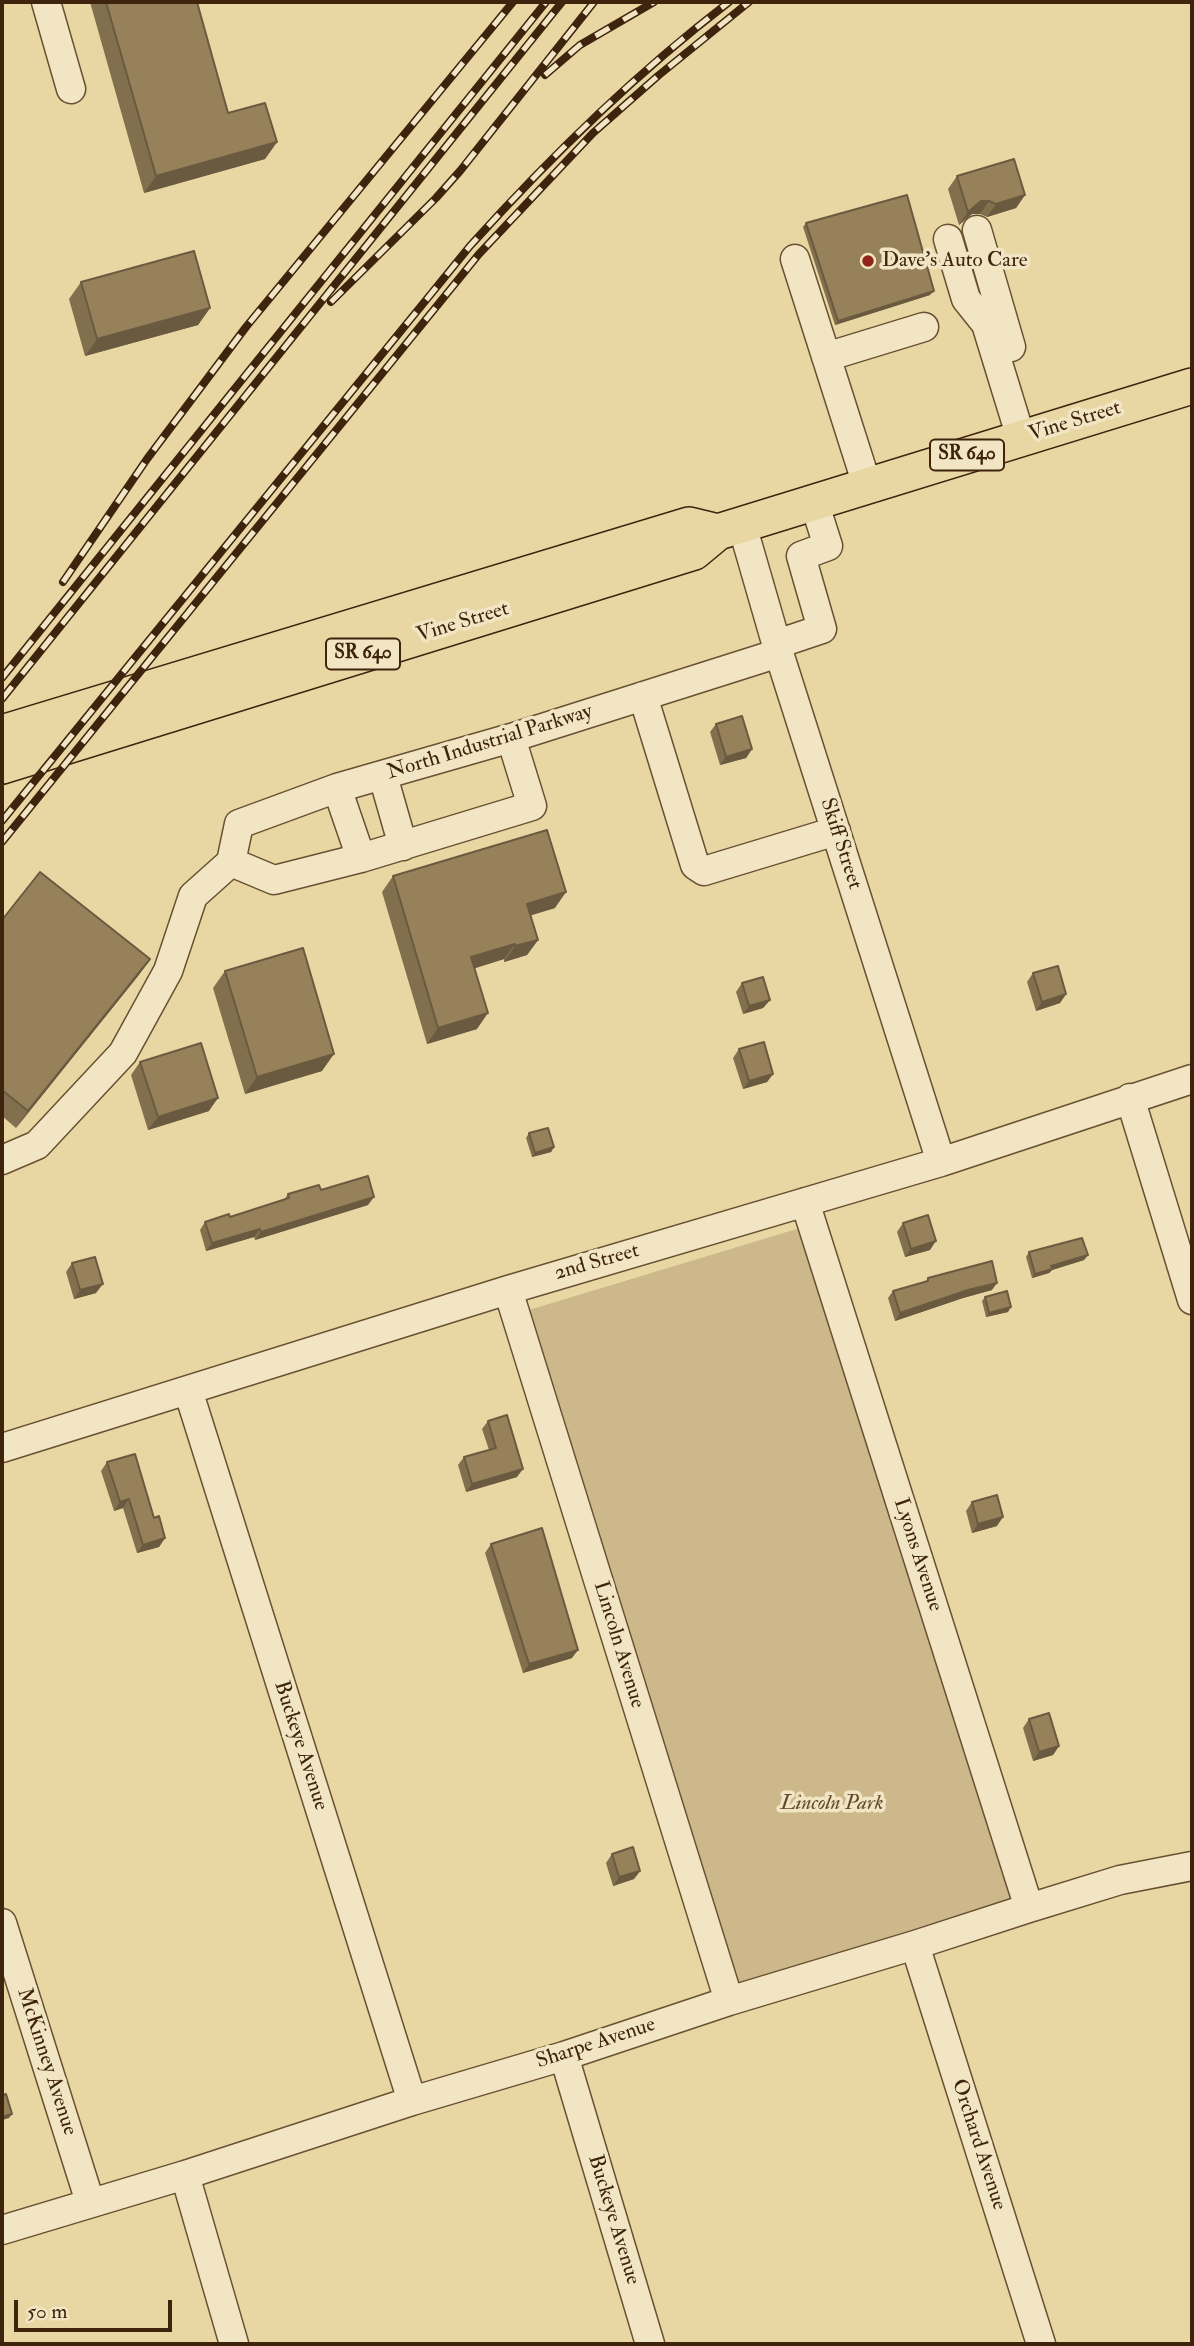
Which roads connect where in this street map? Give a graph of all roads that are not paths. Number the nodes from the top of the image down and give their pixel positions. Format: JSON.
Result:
{"nodes":[{"id":1,"x":46,"y":2,"type":"edge"},
{"id":2,"x":71,"y":89,"type":"dead end"},
{"id":3,"x":977,"y":230,"type":"dead end"},
{"id":4,"x":948,"y":239,"type":"dead end"},
{"id":5,"x":795,"y":259,"type":"dead end"},
{"id":6,"x":924,"y":327,"type":"dead end"},
{"id":7,"x":826,"y":357,"type":"junction"},
{"id":8,"x":1192,"y":386,"type":"edge"},
{"id":9,"x":1028,"y":436,"type":"junction"},
{"id":10,"x":867,"y":485,"type":"junction"},
{"id":11,"x":814,"y":502,"type":"junction"},
{"id":12,"x":730,"y":529,"type":"junction"},
{"id":13,"x":778,"y":648,"type":"junction"},
{"id":14,"x":643,"y":696,"type":"junction"},
{"id":15,"x":2,"y":733,"type":"edge"},
{"id":16,"x":511,"y":738,"type":"junction"},
{"id":17,"x":2,"y":766,"type":"edge"},
{"id":18,"x":383,"y":776,"type":"junction"},
{"id":19,"x":337,"y":788,"type":"junction"},
{"id":20,"x":836,"y":831,"type":"junction"},
{"id":21,"x":403,"y":846,"type":"junction"},
{"id":22,"x":361,"y":858,"type":"junction"},
{"id":23,"x":231,"y":862,"type":"junction"},
{"id":24,"x":1192,"y":1079,"type":"edge"},
{"id":25,"x":1130,"y":1098,"type":"junction"},
{"id":26,"x":2,"y":1160,"type":"edge"},
{"id":27,"x":941,"y":1162,"type":"junction"},
{"id":28,"x":805,"y":1202,"type":"junction"},
{"id":29,"x":508,"y":1290,"type":"junction"},
{"id":30,"x":1192,"y":1300,"type":"edge"},
{"id":31,"x":188,"y":1390,"type":"junction"},
{"id":32,"x":2,"y":1448,"type":"edge"},
{"id":33,"x":1192,"y":1866,"type":"edge"},
{"id":34,"x":1029,"y":1908,"type":"junction"},
{"id":35,"x":2,"y":1923,"type":"edge"},
{"id":36,"x":915,"y":1945,"type":"junction"},
{"id":37,"x":729,"y":2001,"type":"junction"},
{"id":38,"x":564,"y":2056,"type":"junction"},
{"id":39,"x":412,"y":2101,"type":"junction"},
{"id":40,"x":185,"y":2175,"type":"junction"},
{"id":41,"x":90,"y":2202,"type":"junction"},
{"id":42,"x":2,"y":2230,"type":"edge"},
{"id":43,"x":234,"y":2344,"type":"edge"},
{"id":44,"x":650,"y":2344,"type":"edge"},
{"id":45,"x":1041,"y":2344,"type":"edge"}],
"edges":[{"from":1,"to":2,"type":"street"},
{"from":3,"to":9,"type":"street"},
{"from":4,"to":9,"type":"street"},
{"from":5,"to":7,"type":"street"},
{"from":6,"to":7,"type":"street"},
{"from":7,"to":10,"type":"street"},
{"from":8,"to":9,"type":"main road","name":"Vine Street","number":"SR 640"},
{"from":9,"to":10,"type":"main road","name":"Vine Street","number":"SR 640"},
{"from":10,"to":11,"type":"main road","name":"Vine Street","number":"SR 640"},
{"from":11,"to":12,"type":"main road","name":"Vine Street","number":"SR 640"},
{"from":11,"to":13,"type":"street","name":"North Industrial Parkway"},
{"from":12,"to":13,"type":"street","name":"Skiff Street"},
{"from":12,"to":15,"type":"main road","name":"Vine Street","number":"SR 640"},
{"from":12,"to":17,"type":"main road","name":"Vine Street","number":"SR 640"},
{"from":13,"to":14,"type":"street","name":"North Industrial Parkway"},
{"from":13,"to":20,"type":"street","name":"Skiff Street"},
{"from":14,"to":16,"type":"street","name":"North Industrial Parkway"},
{"from":14,"to":20,"type":"street"},
{"from":16,"to":18,"type":"street","name":"North Industrial Parkway"},
{"from":16,"to":21,"type":"street"},
{"from":18,"to":19,"type":"street","name":"North Industrial Parkway"},
{"from":18,"to":21,"type":"street"},
{"from":19,"to":22,"type":"street"},
{"from":19,"to":23,"type":"street","name":"North Industrial Parkway"},
{"from":20,"to":27,"type":"street","name":"Skiff Street"},
{"from":21,"to":22,"type":"street"},
{"from":22,"to":23,"type":"street"},
{"from":23,"to":26,"type":"street"},
{"from":24,"to":25,"type":"street","name":"2nd Street"},
{"from":25,"to":27,"type":"street","name":"2nd Street"},
{"from":25,"to":30,"type":"street"},
{"from":27,"to":28,"type":"street","name":"2nd Street"},
{"from":28,"to":29,"type":"street","name":"2nd Street"},
{"from":28,"to":34,"type":"street","name":"Lyons Avenue"},
{"from":29,"to":31,"type":"street","name":"2nd Street"},
{"from":29,"to":37,"type":"street","name":"Lincoln Avenue"},
{"from":31,"to":32,"type":"street","name":"2nd Street"},
{"from":31,"to":39,"type":"street","name":"Buckeye Avenue"},
{"from":33,"to":34,"type":"street","name":"Sharpe Avenue"},
{"from":34,"to":36,"type":"street","name":"Sharpe Avenue"},
{"from":35,"to":41,"type":"street","name":"McKinney Avenue"},
{"from":36,"to":37,"type":"street","name":"Sharpe Avenue"},
{"from":36,"to":45,"type":"street","name":"Orchard Avenue"},
{"from":37,"to":38,"type":"street","name":"Sharpe Avenue"},
{"from":38,"to":39,"type":"street","name":"Sharpe Avenue"},
{"from":38,"to":44,"type":"street","name":"Buckeye Avenue"},
{"from":39,"to":40,"type":"street","name":"Sharpe Avenue"},
{"from":40,"to":41,"type":"street","name":"Sharpe Avenue"},
{"from":40,"to":43,"type":"street"},
{"from":41,"to":42,"type":"street","name":"Sharpe Avenue"}]}
